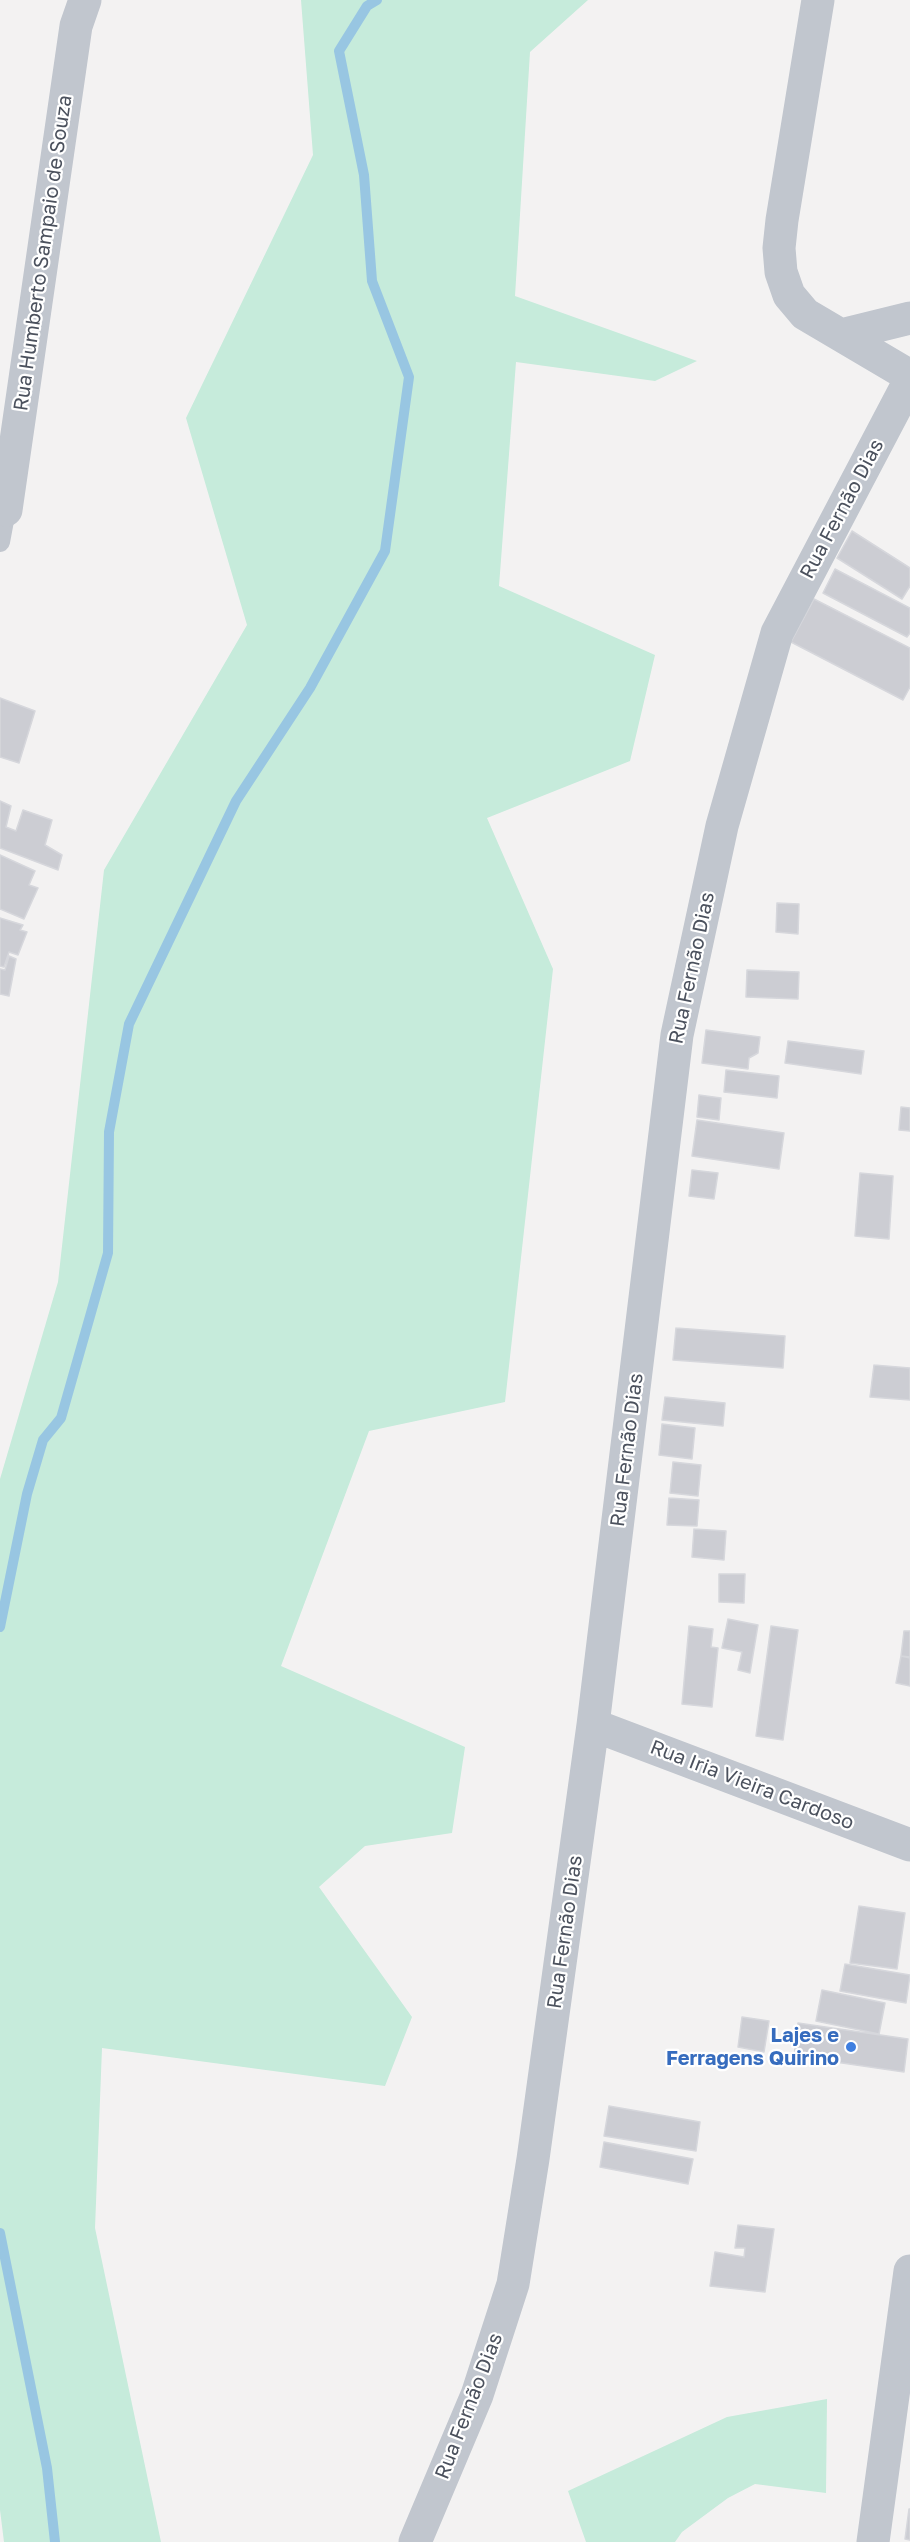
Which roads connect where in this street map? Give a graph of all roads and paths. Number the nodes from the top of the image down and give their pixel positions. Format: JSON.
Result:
{"nodes":[{"id":1,"x":85,"y":0,"type":"edge"},
{"id":2,"x":818,"y":0,"type":"edge"},
{"id":3,"x":910,"y":318,"type":"edge"},
{"id":4,"x":841,"y":335,"type":"junction"},
{"id":5,"x":910,"y":378,"type":"edge"},
{"id":6,"x":3,"y":509,"type":"edge"},
{"id":7,"x":0,"y":542,"type":"edge"},
{"id":8,"x":593,"y":1725,"type":"junction"},
{"id":9,"x":910,"y":1845,"type":"edge"},
{"id":10,"x":910,"y":2271,"type":"edge"},
{"id":11,"x":415,"y":2542,"type":"edge"},
{"id":12,"x":873,"y":2542,"type":"edge"}],
"edges":[{"from":1,"to":6,"type":"street","name":"Rua Humberto Sampaio de Souza"},
{"from":2,"to":4,"type":"street","name":"Rua Fernão Dias"},
{"from":3,"to":4,"type":"street"},
{"from":4,"to":5,"type":"street","name":"Rua Fernão Dias"},
{"from":5,"to":8,"type":"street","name":"Rua Fernão Dias"},
{"from":6,"to":7,"type":"lane","name":"Rua Humberto Sampaio de Souza"},
{"from":8,"to":9,"type":"street","name":"Rua Iria Vieira Cardoso"},
{"from":8,"to":11,"type":"street","name":"Rua Fernão Dias"},
{"from":10,"to":12,"type":"street"}]}
